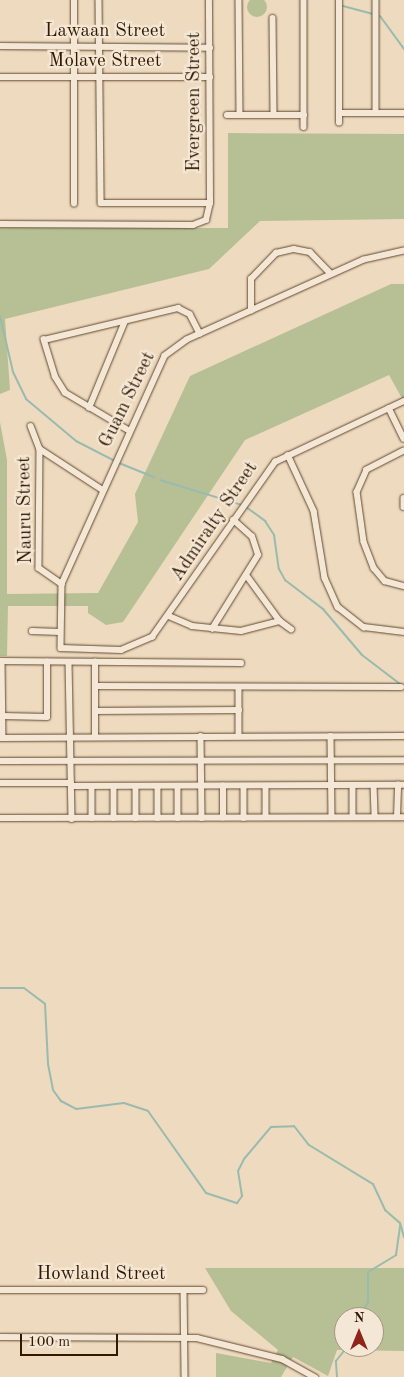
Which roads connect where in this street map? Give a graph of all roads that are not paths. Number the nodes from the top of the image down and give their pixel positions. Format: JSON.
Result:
{"nodes":[{"id":1,"x":74,"y":0,"type":"edge"},
{"id":2,"x":99,"y":0,"type":"edge"},
{"id":3,"x":209,"y":0,"type":"edge"},
{"id":4,"x":239,"y":0,"type":"edge"},
{"id":5,"x":304,"y":0,"type":"edge"},
{"id":6,"x":339,"y":0,"type":"edge"},
{"id":7,"x":376,"y":0,"type":"edge"},
{"id":8,"x":273,"y":18,"type":"dead end"},
{"id":9,"x":0,"y":46,"type":"edge"},
{"id":10,"x":74,"y":47,"type":"junction"},
{"id":11,"x":100,"y":47,"type":"junction"},
{"id":12,"x":210,"y":48,"type":"junction"},
{"id":13,"x":0,"y":76,"type":"edge"},
{"id":14,"x":74,"y":76,"type":"junction"},
{"id":15,"x":100,"y":76,"type":"junction"},
{"id":16,"x":210,"y":77,"type":"junction"},
{"id":17,"x":339,"y":113,"type":"junction"},
{"id":18,"x":376,"y":113,"type":"junction"},
{"id":19,"x":404,"y":114,"type":"edge"},
{"id":20,"x":227,"y":115,"type":"dead end"},
{"id":21,"x":240,"y":115,"type":"junction"},
{"id":22,"x":274,"y":115,"type":"junction"},
{"id":23,"x":304,"y":115,"type":"junction"},
{"id":24,"x":339,"y":123,"type":"dead end"},
{"id":25,"x":304,"y":127,"type":"dead end"},
{"id":26,"x":210,"y":203,"type":"junction"},
{"id":27,"x":74,"y":204,"type":"dead end"},
{"id":28,"x":0,"y":224,"type":"edge"},
{"id":29,"x":404,"y":252,"type":"edge"},
{"id":30,"x":331,"y":274,"type":"junction"},
{"id":31,"x":251,"y":311,"type":"junction"},
{"id":32,"x":125,"y":321,"type":"junction"},
{"id":33,"x":200,"y":334,"type":"junction"},
{"id":34,"x":404,"y":401,"type":"edge"},
{"id":35,"x":89,"y":408,"type":"junction"},
{"id":36,"x":389,"y":408,"type":"junction"},
{"id":37,"x":31,"y":426,"type":"dead end"},
{"id":38,"x":129,"y":431,"type":"junction"},
{"id":39,"x":404,"y":439,"type":"edge"},
{"id":40,"x":40,"y":449,"type":"junction"},
{"id":41,"x":404,"y":452,"type":"edge"},
{"id":42,"x":288,"y":455,"type":"junction"},
{"id":43,"x":103,"y":490,"type":"junction"},
{"id":44,"x":404,"y":498,"type":"edge"},
{"id":45,"x":404,"y":507,"type":"edge"},
{"id":46,"x":233,"y":520,"type":"junction"},
{"id":47,"x":248,"y":577,"type":"junction"},
{"id":48,"x":62,"y":584,"type":"junction"},
{"id":49,"x":404,"y":586,"type":"edge"},
{"id":50,"x":169,"y":616,"type":"junction"},
{"id":51,"x":280,"y":621,"type":"junction"},
{"id":52,"x":212,"y":629,"type":"junction"},
{"id":53,"x":291,"y":629,"type":"dead end"},
{"id":54,"x":32,"y":631,"type":"dead end"},
{"id":55,"x":60,"y":632,"type":"junction"},
{"id":56,"x":404,"y":632,"type":"edge"},
{"id":57,"x":61,"y":648,"type":"joint"},
{"id":58,"x":1,"y":661,"type":"edge"},
{"id":59,"x":47,"y":662,"type":"junction"},
{"id":60,"x":70,"y":662,"type":"junction"},
{"id":61,"x":95,"y":662,"type":"junction"},
{"id":62,"x":241,"y":662,"type":"dead end"},
{"id":63,"x":95,"y":686,"type":"junction"},
{"id":64,"x":239,"y":687,"type":"junction"},
{"id":65,"x":401,"y":687,"type":"dead end"},
{"id":66,"x":239,"y":710,"type":"junction"},
{"id":67,"x":95,"y":711,"type":"junction"},
{"id":68,"x":3,"y":716,"type":"junction"},
{"id":69,"x":201,"y":736,"type":"junction"},
{"id":70,"x":239,"y":736,"type":"junction"},
{"id":71,"x":331,"y":736,"type":"junction"},
{"id":72,"x":404,"y":736,"type":"edge"},
{"id":73,"x":70,"y":737,"type":"junction"},
{"id":74,"x":95,"y":737,"type":"junction"},
{"id":75,"x":1,"y":738,"type":"edge"},
{"id":76,"x":404,"y":760,"type":"edge"},
{"id":77,"x":0,"y":761,"type":"edge"},
{"id":78,"x":70,"y":761,"type":"junction"},
{"id":79,"x":201,"y":761,"type":"junction"},
{"id":80,"x":331,"y":761,"type":"junction"},
{"id":81,"x":0,"y":783,"type":"edge"},
{"id":82,"x":71,"y":785,"type":"junction"},
{"id":83,"x":374,"y":785,"type":"junction"},
{"id":84,"x":401,"y":785,"type":"edge"},
{"id":85,"x":92,"y":786,"type":"junction"},
{"id":86,"x":114,"y":786,"type":"junction"},
{"id":87,"x":136,"y":786,"type":"junction"},
{"id":88,"x":158,"y":786,"type":"junction"},
{"id":89,"x":178,"y":786,"type":"junction"},
{"id":90,"x":201,"y":786,"type":"junction"},
{"id":91,"x":223,"y":786,"type":"junction"},
{"id":92,"x":244,"y":786,"type":"junction"},
{"id":93,"x":266,"y":786,"type":"junction"},
{"id":94,"x":332,"y":786,"type":"junction"},
{"id":95,"x":353,"y":786,"type":"junction"},
{"id":96,"x":332,"y":817,"type":"junction"},
{"id":97,"x":353,"y":817,"type":"junction"},
{"id":98,"x":375,"y":817,"type":"junction"},
{"id":99,"x":401,"y":817,"type":"edge"},
{"id":100,"x":0,"y":818,"type":"edge"},
{"id":101,"x":92,"y":818,"type":"junction"},
{"id":102,"x":114,"y":818,"type":"junction"},
{"id":103,"x":136,"y":818,"type":"junction"},
{"id":104,"x":158,"y":818,"type":"junction"},
{"id":105,"x":178,"y":818,"type":"junction"},
{"id":106,"x":202,"y":818,"type":"junction"},
{"id":107,"x":223,"y":818,"type":"junction"},
{"id":108,"x":244,"y":818,"type":"junction"},
{"id":109,"x":266,"y":818,"type":"junction"},
{"id":110,"x":72,"y":819,"type":"junction"},
{"id":111,"x":0,"y":1290,"type":"edge"},
{"id":112,"x":184,"y":1290,"type":"junction"},
{"id":113,"x":203,"y":1290,"type":"dead end"},
{"id":114,"x":0,"y":1337,"type":"edge"},
{"id":115,"x":185,"y":1337,"type":"junction"},
{"id":116,"x":185,"y":1377,"type":"edge"},
{"id":117,"x":315,"y":1377,"type":"edge"}],
"edges":[{"from":1,"to":10,"type":"street"},
{"from":2,"to":11,"type":"street"},
{"from":3,"to":12,"type":"street","name":"Evergreen Street"},
{"from":4,"to":21,"type":"street"},
{"from":5,"to":23,"type":"street"},
{"from":6,"to":17,"type":"street"},
{"from":7,"to":18,"type":"street"},
{"from":8,"to":22,"type":"street"},
{"from":9,"to":10,"type":"street","name":"Lawaan Street"},
{"from":10,"to":11,"type":"street","name":"Lawaan Street"},
{"from":10,"to":14,"type":"street"},
{"from":11,"to":12,"type":"street","name":"Lawaan Street"},
{"from":11,"to":15,"type":"street"},
{"from":12,"to":16,"type":"street","name":"Evergreen Street"},
{"from":13,"to":14,"type":"street","name":"Molave Street"},
{"from":14,"to":15,"type":"street","name":"Molave Street"},
{"from":14,"to":27,"type":"street"},
{"from":15,"to":16,"type":"street","name":"Molave Street"},
{"from":15,"to":26,"type":"street"},
{"from":16,"to":26,"type":"street","name":"Evergreen Street"},
{"from":17,"to":18,"type":"street"},
{"from":17,"to":24,"type":"street"},
{"from":18,"to":19,"type":"street"},
{"from":20,"to":21,"type":"street"},
{"from":21,"to":22,"type":"street"},
{"from":22,"to":23,"type":"street"},
{"from":23,"to":25,"type":"street"},
{"from":26,"to":28,"type":"street"},
{"from":29,"to":30,"type":"street","name":"Guam Street"},
{"from":30,"to":31,"type":"street","name":"Guam Street"},
{"from":30,"to":31,"type":"street"},
{"from":31,"to":33,"type":"street","name":"Guam Street"},
{"from":32,"to":33,"type":"street"},
{"from":32,"to":35,"type":"street"},
{"from":32,"to":35,"type":"street"},
{"from":33,"to":38,"type":"street","name":"Guam Street"},
{"from":34,"to":36,"type":"street","name":"Admiralty Street"},
{"from":35,"to":38,"type":"street"},
{"from":36,"to":39,"type":"street"},
{"from":36,"to":42,"type":"street","name":"Admiralty Street"},
{"from":37,"to":40,"type":"street","name":"Nauru Street"},
{"from":38,"to":43,"type":"street","name":"Guam Street"},
{"from":40,"to":43,"type":"street"},
{"from":40,"to":48,"type":"street","name":"Nauru Street"},
{"from":41,"to":49,"type":"street"},
{"from":42,"to":46,"type":"street","name":"Admiralty Street"},
{"from":42,"to":56,"type":"street"},
{"from":43,"to":48,"type":"street","name":"Guam Street"},
{"from":44,"to":45,"type":"street"},
{"from":46,"to":47,"type":"street"},
{"from":46,"to":50,"type":"street","name":"Admiralty Street"},
{"from":47,"to":51,"type":"street"},
{"from":47,"to":52,"type":"street"},
{"from":48,"to":55,"type":"street","name":"Guam Street"},
{"from":50,"to":52,"type":"street"},
{"from":50,"to":57,"type":"street","name":"Admiralty Street"},
{"from":51,"to":52,"type":"street"},
{"from":51,"to":53,"type":"street"},
{"from":54,"to":55,"type":"street"},
{"from":55,"to":57,"type":"street","name":"Guam Street"},
{"from":58,"to":59,"type":"street"},
{"from":58,"to":68,"type":"street"},
{"from":59,"to":60,"type":"street"},
{"from":59,"to":68,"type":"street"},
{"from":60,"to":61,"type":"street"},
{"from":60,"to":73,"type":"street"},
{"from":61,"to":62,"type":"street"},
{"from":61,"to":63,"type":"street"},
{"from":63,"to":64,"type":"street"},
{"from":63,"to":67,"type":"street"},
{"from":64,"to":65,"type":"street"},
{"from":64,"to":66,"type":"street"},
{"from":66,"to":67,"type":"street"},
{"from":66,"to":70,"type":"street"},
{"from":67,"to":74,"type":"street"},
{"from":68,"to":75,"type":"street"},
{"from":69,"to":70,"type":"street"},
{"from":69,"to":74,"type":"street"},
{"from":69,"to":79,"type":"street"},
{"from":70,"to":71,"type":"street"},
{"from":71,"to":72,"type":"street"},
{"from":71,"to":80,"type":"street"},
{"from":73,"to":74,"type":"street"},
{"from":73,"to":75,"type":"street"},
{"from":73,"to":78,"type":"street"},
{"from":76,"to":80,"type":"street"},
{"from":77,"to":78,"type":"street"},
{"from":78,"to":79,"type":"street"},
{"from":78,"to":82,"type":"street"},
{"from":79,"to":80,"type":"street"},
{"from":79,"to":90,"type":"street"},
{"from":80,"to":94,"type":"street"},
{"from":81,"to":82,"type":"street"},
{"from":82,"to":85,"type":"street"},
{"from":82,"to":110,"type":"street"},
{"from":83,"to":84,"type":"street"},
{"from":83,"to":95,"type":"street"},
{"from":83,"to":98,"type":"street"},
{"from":84,"to":99,"type":"street"},
{"from":85,"to":86,"type":"street"},
{"from":85,"to":101,"type":"street"},
{"from":86,"to":87,"type":"street"},
{"from":86,"to":102,"type":"street"},
{"from":87,"to":88,"type":"street"},
{"from":87,"to":103,"type":"street"},
{"from":88,"to":89,"type":"street"},
{"from":88,"to":104,"type":"street"},
{"from":89,"to":90,"type":"street"},
{"from":89,"to":105,"type":"street"},
{"from":90,"to":91,"type":"street"},
{"from":90,"to":106,"type":"street"},
{"from":91,"to":92,"type":"street"},
{"from":91,"to":107,"type":"street"},
{"from":92,"to":93,"type":"street"},
{"from":92,"to":108,"type":"street"},
{"from":93,"to":94,"type":"street"},
{"from":93,"to":109,"type":"street"},
{"from":94,"to":95,"type":"street"},
{"from":94,"to":96,"type":"street"},
{"from":95,"to":97,"type":"street"},
{"from":96,"to":97,"type":"street"},
{"from":96,"to":109,"type":"street"},
{"from":97,"to":98,"type":"street"},
{"from":98,"to":99,"type":"street"},
{"from":100,"to":110,"type":"street"},
{"from":101,"to":102,"type":"street"},
{"from":101,"to":110,"type":"street"},
{"from":102,"to":103,"type":"street"},
{"from":103,"to":104,"type":"street"},
{"from":104,"to":105,"type":"street"},
{"from":105,"to":106,"type":"street"},
{"from":106,"to":107,"type":"street"},
{"from":107,"to":108,"type":"street"},
{"from":108,"to":109,"type":"street"},
{"from":111,"to":112,"type":"street","name":"Howland Street"},
{"from":112,"to":113,"type":"street","name":"Howland Street"},
{"from":112,"to":115,"type":"street"},
{"from":114,"to":115,"type":"street"},
{"from":115,"to":116,"type":"street"},
{"from":115,"to":117,"type":"street"}]}
